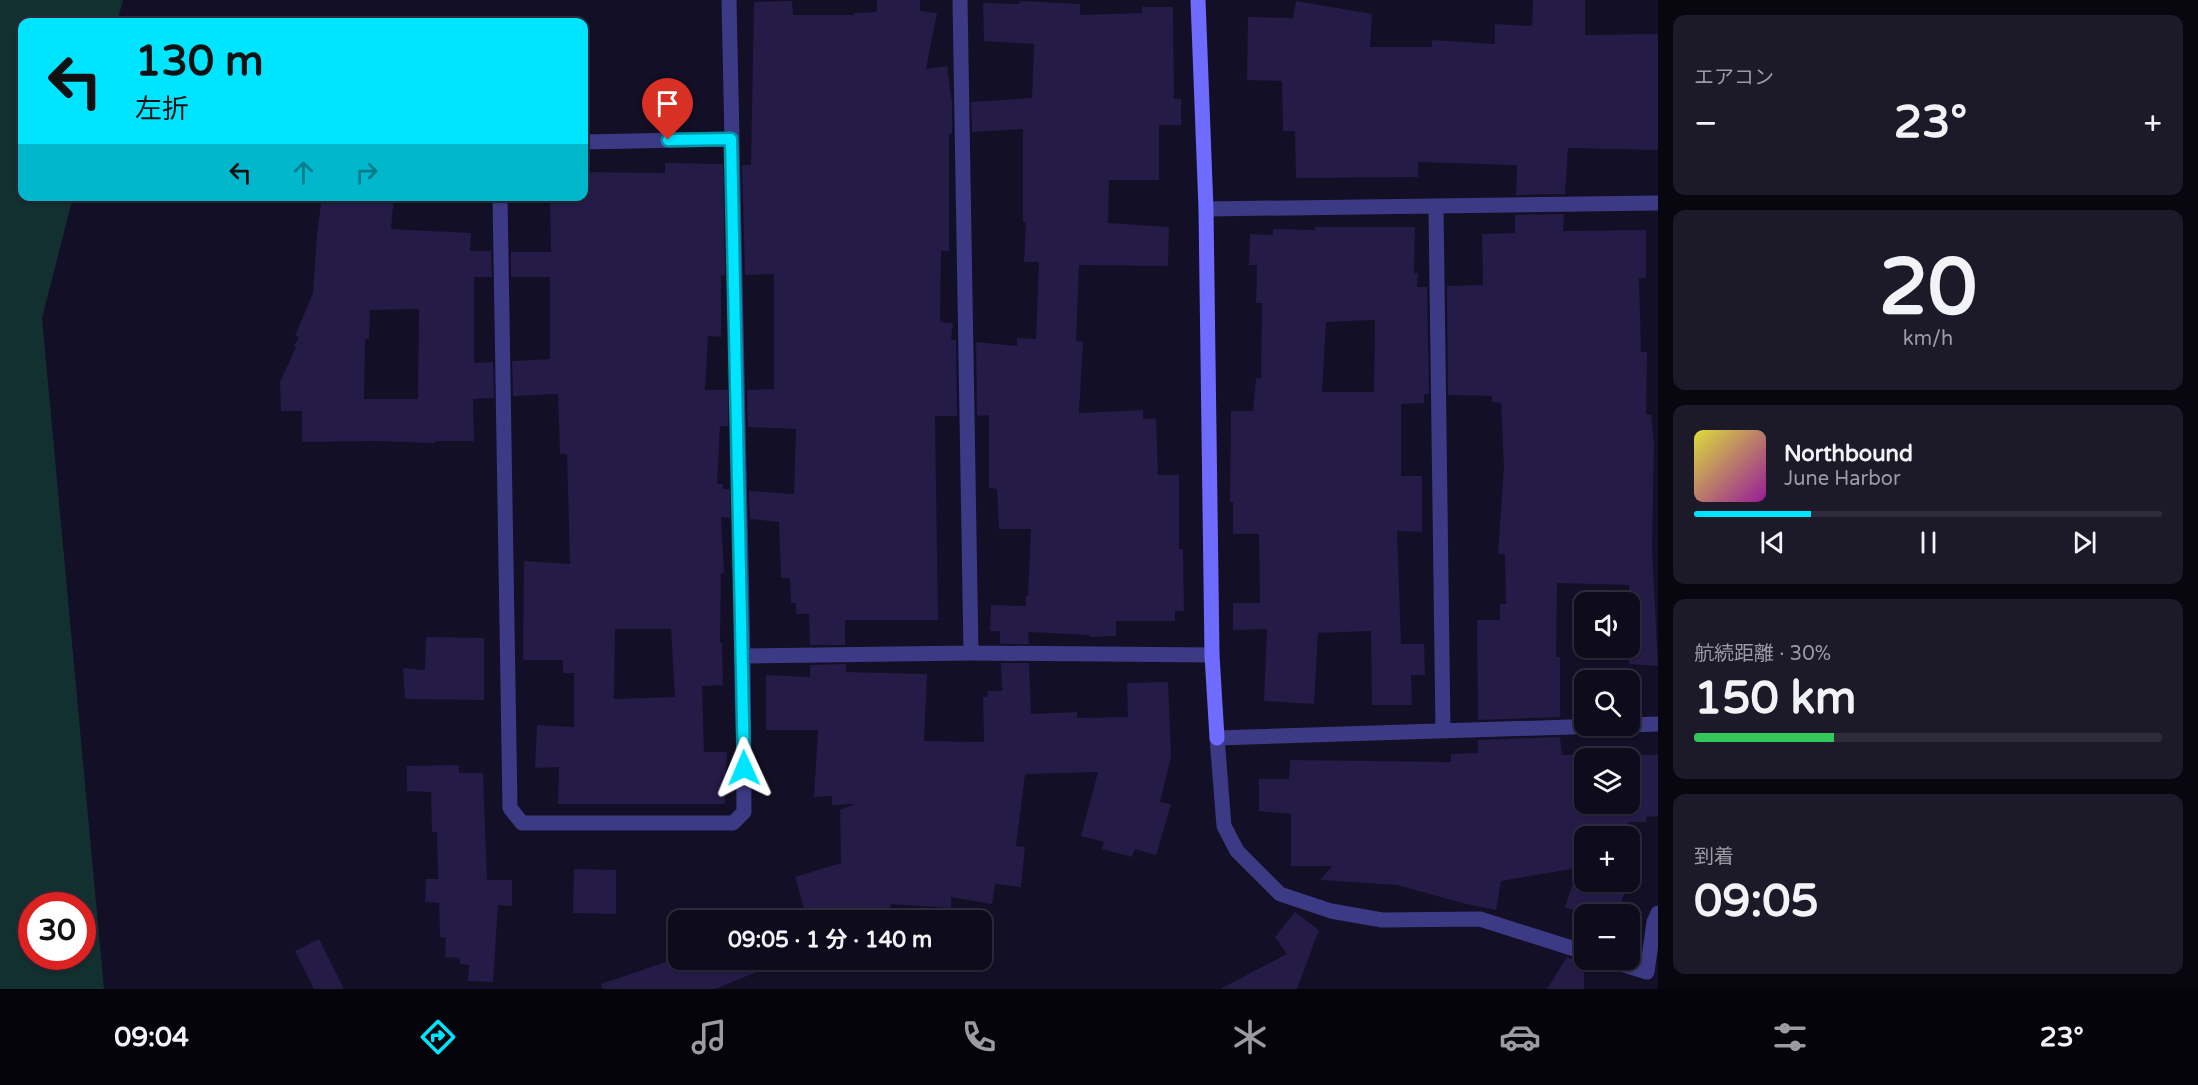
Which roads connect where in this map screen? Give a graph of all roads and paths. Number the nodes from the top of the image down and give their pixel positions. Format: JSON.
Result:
{"nodes":[{"id":1,"x":729,"y":0,"type":"edge"},
{"id":2,"x":960,"y":0,"type":"edge"},
{"id":3,"x":1198,"y":0,"type":"edge"},
{"id":4,"x":731,"y":139,"type":"junction"},
{"id":5,"x":588,"y":142,"type":"edge"},
{"id":6,"x":500,"y":201,"type":"edge"},
{"id":7,"x":1658,"y":203,"type":"edge"},
{"id":8,"x":1436,"y":207,"type":"junction"},
{"id":9,"x":1206,"y":209,"type":"junction"},
{"id":10,"x":971,"y":653,"type":"junction"},
{"id":11,"x":1212,"y":655,"type":"junction"},
{"id":12,"x":743,"y":656,"type":"junction"},
{"id":13,"x":1658,"y":724,"type":"edge"},
{"id":14,"x":1640,"y":725,"type":"edge"},
{"id":15,"x":1574,"y":727,"type":"edge"},
{"id":16,"x":1443,"y":731,"type":"junction"},
{"id":17,"x":1217,"y":738,"type":"junction"},
{"id":18,"x":1658,"y":913,"type":"edge"},
{"id":19,"x":1574,"y":949,"type":"edge"},
{"id":20,"x":1640,"y":970,"type":"edge"}],
"edges":[{"from":1,"to":4,"type":"street"},
{"from":2,"to":10,"type":"street"},
{"from":3,"to":9,"type":"street"},
{"from":4,"to":5,"type":"street"},
{"from":4,"to":12,"type":"street"},
{"from":6,"to":12,"type":"street"},
{"from":7,"to":8,"type":"street"},
{"from":8,"to":9,"type":"street"},
{"from":8,"to":16,"type":"street"},
{"from":9,"to":11,"type":"street"},
{"from":10,"to":11,"type":"street"},
{"from":10,"to":12,"type":"street"},
{"from":11,"to":17,"type":"street"},
{"from":13,"to":14,"type":"street"},
{"from":15,"to":16,"type":"street"},
{"from":16,"to":17,"type":"street"},
{"from":17,"to":19,"type":"street"},
{"from":18,"to":20,"type":"street"}]}
